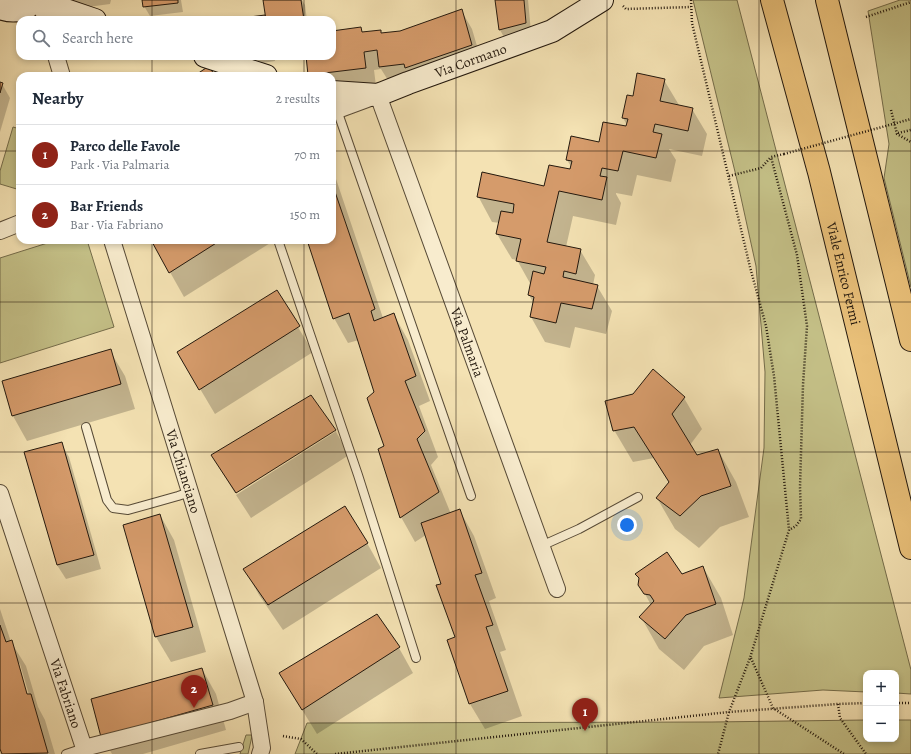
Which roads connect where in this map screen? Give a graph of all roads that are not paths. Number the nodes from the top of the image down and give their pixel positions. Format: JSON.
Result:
{"nodes":[{"id":1,"x":772,"y":0,"type":"edge"},
{"id":2,"x":827,"y":0,"type":"edge"},
{"id":3,"x":611,"y":2,"type":"edge"},
{"id":4,"x":39,"y":5,"type":"edge"},
{"id":5,"x":0,"y":8,"type":"edge"},
{"id":6,"x":80,"y":16,"type":"edge"},
{"id":7,"x":57,"y":60,"type":"edge"},
{"id":8,"x":217,"y":60,"type":"edge"},
{"id":9,"x":61,"y":72,"type":"edge"},
{"id":10,"x":254,"y":72,"type":"edge"},
{"id":11,"x":378,"y":95,"type":"junction"},
{"id":12,"x":336,"y":104,"type":"edge"},
{"id":13,"x":336,"y":110,"type":"edge"},
{"id":14,"x":16,"y":225,"type":"edge"},
{"id":15,"x":0,"y":231,"type":"edge"},
{"id":16,"x":113,"y":244,"type":"edge"},
{"id":17,"x":279,"y":244,"type":"edge"},
{"id":18,"x":911,"y":340,"type":"edge"},
{"id":19,"x":86,"y":427,"type":"dead end"},
{"id":20,"x":190,"y":492,"type":"junction"},
{"id":21,"x":0,"y":493,"type":"edge"},
{"id":22,"x":471,"y":496,"type":"dead end"},
{"id":23,"x":638,"y":497,"type":"dead end"},
{"id":24,"x":541,"y":546,"type":"junction"},
{"id":25,"x":911,"y":548,"type":"edge"},
{"id":26,"x":557,"y":589,"type":"dead end"},
{"id":27,"x":416,"y":658,"type":"dead end"},
{"id":28,"x":255,"y":702,"type":"junction"},
{"id":29,"x":239,"y":747,"type":"dead end"},
{"id":30,"x":84,"y":748,"type":"junction"},
{"id":31,"x":66,"y":754,"type":"edge"},
{"id":32,"x":200,"y":754,"type":"edge"},
{"id":33,"x":260,"y":754,"type":"edge"}],
"edges":[{"from":1,"to":25,"type":"main road","name":"Viale Enrico Fermi"},
{"from":2,"to":18,"type":"main road"},
{"from":3,"to":11,"type":"street","name":"Via Cormano"},
{"from":4,"to":5,"type":"street"},
{"from":4,"to":6,"type":"street"},
{"from":7,"to":9,"type":"street"},
{"from":8,"to":10,"type":"street"},
{"from":11,"to":12,"type":"street","name":"Via Cormano"},
{"from":11,"to":24,"type":"street","name":"Via Palmaria"},
{"from":13,"to":22,"type":"lane"},
{"from":14,"to":15,"type":"street"},
{"from":16,"to":20,"type":"street","name":"Via Chianciano"},
{"from":17,"to":27,"type":"lane"},
{"from":19,"to":20,"type":"lane"},
{"from":20,"to":28,"type":"street","name":"Via Chianciano"},
{"from":21,"to":30,"type":"street","name":"Via Fabriano"},
{"from":23,"to":24,"type":"lane"},
{"from":24,"to":26,"type":"street","name":"Via Palmaria"},
{"from":28,"to":30,"type":"street"},
{"from":28,"to":33,"type":"street","name":"Via Chianciano"},
{"from":29,"to":32,"type":"lane"},
{"from":30,"to":31,"type":"lane"}]}
